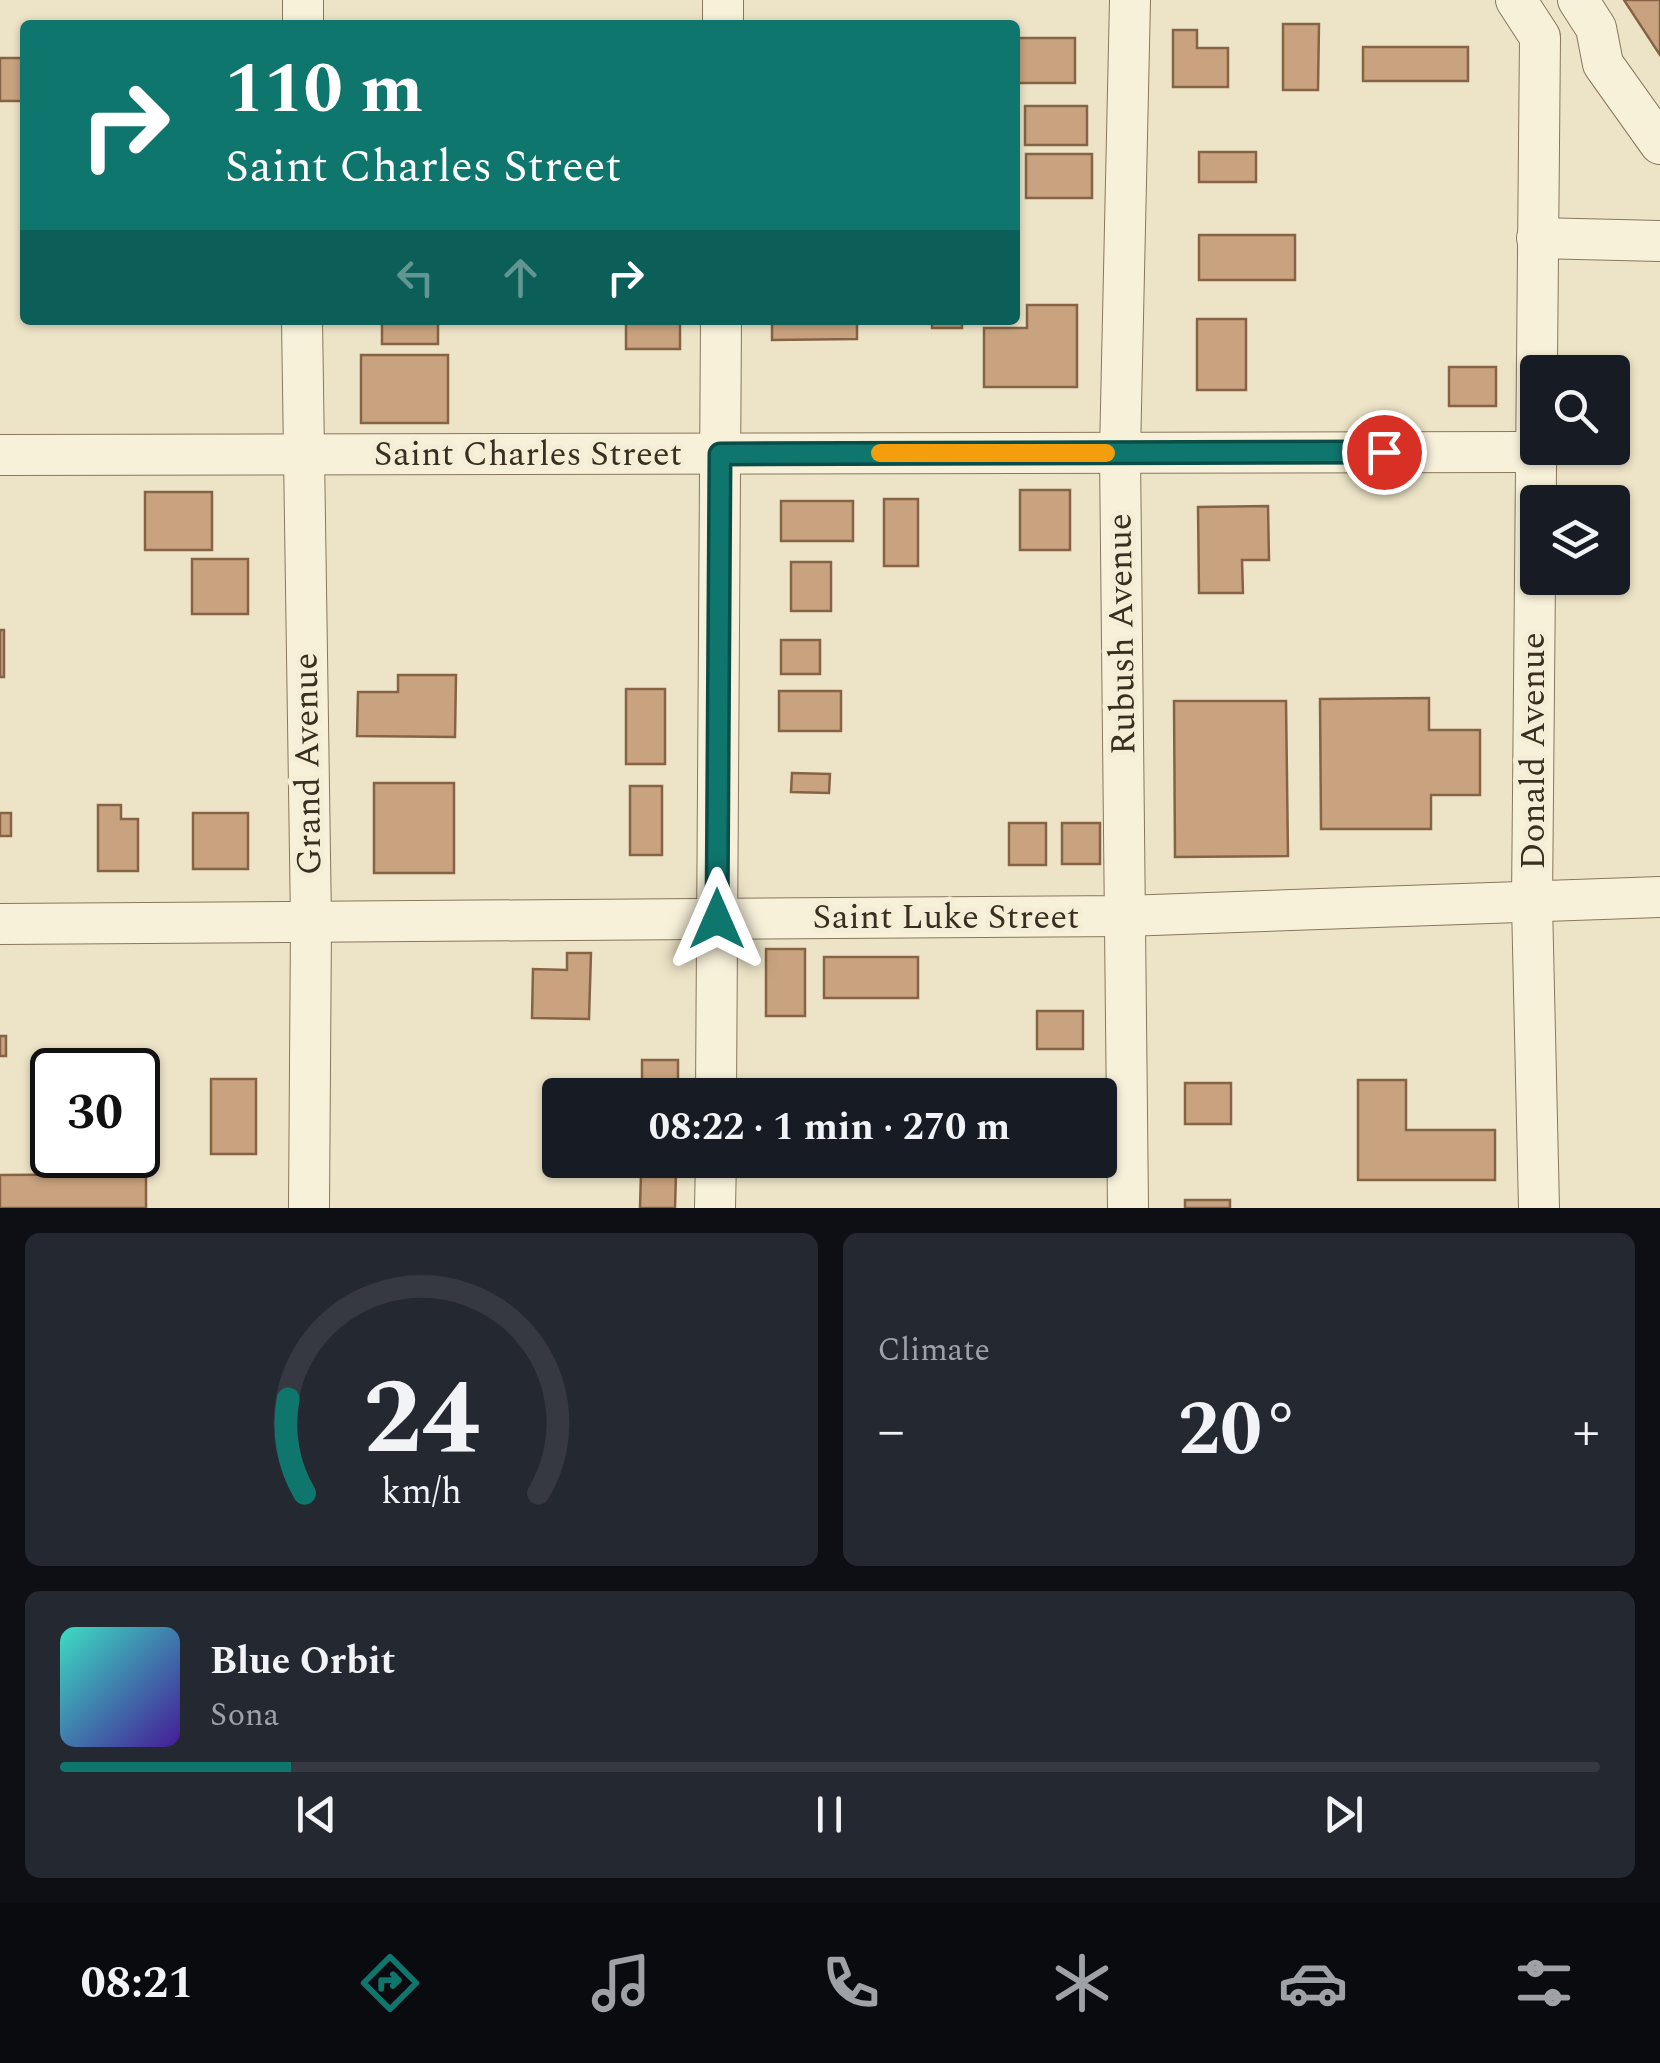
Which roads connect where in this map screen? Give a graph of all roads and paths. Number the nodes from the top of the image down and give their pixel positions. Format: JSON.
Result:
{"nodes":[{"id":1,"x":1130,"y":0,"type":"edge"},
{"id":2,"x":1516,"y":0,"type":"edge"},
{"id":3,"x":1578,"y":0,"type":"edge"},
{"id":4,"x":1660,"y":144,"type":"edge"},
{"id":5,"x":1538,"y":238,"type":"junction"},
{"id":6,"x":1660,"y":241,"type":"edge"},
{"id":7,"x":302,"y":325,"type":"edge"},
{"id":8,"x":721,"y":325,"type":"edge"},
{"id":9,"x":1536,"y":355,"type":"edge"},
{"id":10,"x":1520,"y":452,"type":"edge"},
{"id":11,"x":1120,"y":453,"type":"junction"},
{"id":12,"x":302,"y":454,"type":"junction"},
{"id":13,"x":720,"y":454,"type":"junction"},
{"id":14,"x":0,"y":455,"type":"edge"},
{"id":15,"x":1535,"y":465,"type":"edge"},
{"id":16,"x":1660,"y":897,"type":"edge"},
{"id":17,"x":1532,"y":903,"type":"junction"},
{"id":18,"x":1125,"y":916,"type":"junction"},
{"id":19,"x":717,"y":919,"type":"junction"},
{"id":20,"x":311,"y":922,"type":"junction"},
{"id":21,"x":0,"y":924,"type":"edge"},
{"id":22,"x":716,"y":1078,"type":"edge"},
{"id":23,"x":716,"y":1178,"type":"edge"},
{"id":24,"x":309,"y":1208,"type":"edge"},
{"id":25,"x":715,"y":1208,"type":"edge"},
{"id":26,"x":1128,"y":1208,"type":"edge"},
{"id":27,"x":1539,"y":1208,"type":"edge"}],
"edges":[{"from":1,"to":11,"type":"street","name":"Rubush Avenue"},
{"from":2,"to":5,"type":"street","name":"Donald Avenue"},
{"from":3,"to":4,"type":"street"},
{"from":5,"to":6,"type":"street"},
{"from":5,"to":9,"type":"street","name":"Donald Avenue"},
{"from":7,"to":12,"type":"street","name":"Grand Avenue"},
{"from":8,"to":13,"type":"street"},
{"from":10,"to":11,"type":"street","name":"Saint Charles Street"},
{"from":11,"to":13,"type":"street","name":"Saint Charles Street"},
{"from":11,"to":18,"type":"street","name":"Rubush Avenue"},
{"from":12,"to":13,"type":"street","name":"Saint Charles Street"},
{"from":12,"to":14,"type":"street","name":"Saint Charles Street"},
{"from":12,"to":20,"type":"street","name":"Grand Avenue"},
{"from":13,"to":19,"type":"street"},
{"from":15,"to":17,"type":"street","name":"Donald Avenue"},
{"from":16,"to":17,"type":"street","name":"Saint Luke Street"},
{"from":17,"to":18,"type":"street","name":"Saint Luke Street"},
{"from":17,"to":27,"type":"street","name":"Donald Avenue"},
{"from":18,"to":19,"type":"street","name":"Saint Luke Street"},
{"from":18,"to":26,"type":"street","name":"Rubush Avenue"},
{"from":19,"to":20,"type":"street","name":"Saint Luke Street"},
{"from":19,"to":22,"type":"street"},
{"from":20,"to":21,"type":"street","name":"Saint Luke Street"},
{"from":20,"to":24,"type":"street","name":"Grand Avenue"},
{"from":23,"to":25,"type":"street"}]}
